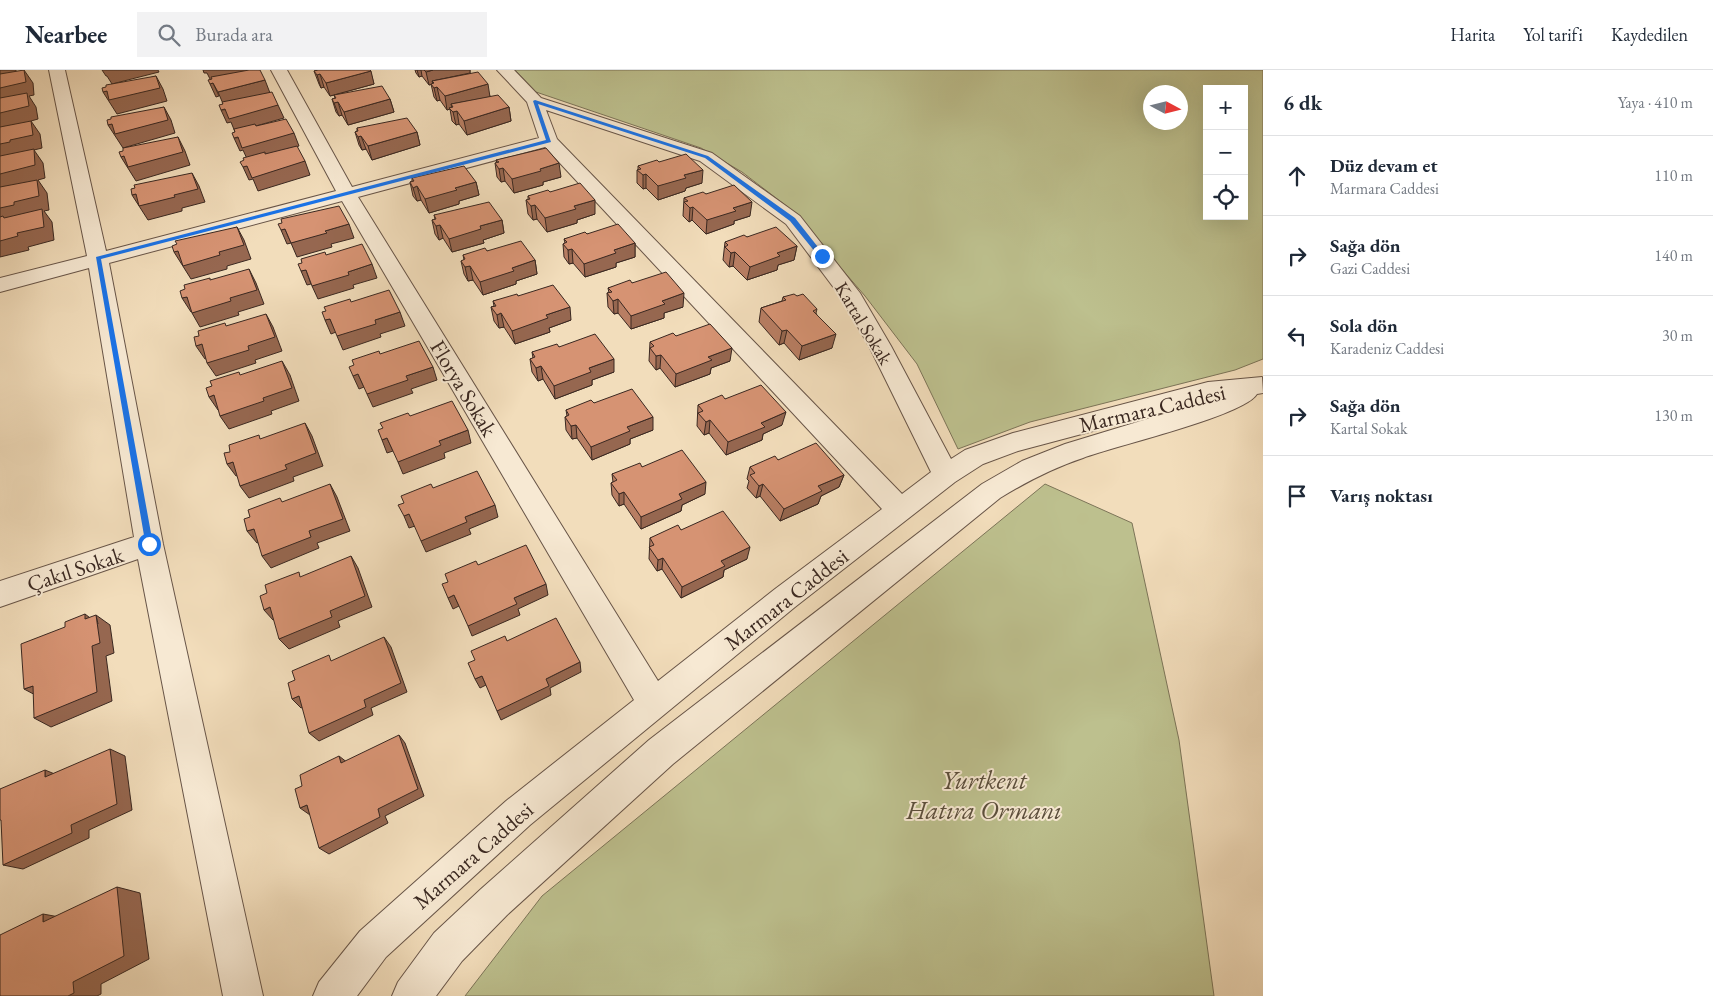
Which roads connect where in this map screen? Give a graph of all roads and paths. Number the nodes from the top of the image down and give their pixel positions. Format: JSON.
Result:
{"nodes":[{"id":1,"x":57,"y":70,"type":"edge"},
{"id":2,"x":279,"y":70,"type":"edge"},
{"id":3,"x":505,"y":70,"type":"edge"},
{"id":4,"x":535,"y":101,"type":"junction"},
{"id":5,"x":549,"y":141,"type":"junction"},
{"id":6,"x":347,"y":194,"type":"junction"},
{"id":7,"x":98,"y":258,"type":"junction"},
{"id":8,"x":0,"y":285,"type":"edge"},
{"id":9,"x":1263,"y":386,"type":"edge"},
{"id":10,"x":946,"y":475,"type":"junction"},
{"id":11,"x":900,"y":510,"type":"junction"},
{"id":12,"x":149,"y":544,"type":"junction"},
{"id":13,"x":0,"y":594,"type":"edge"},
{"id":14,"x":654,"y":704,"type":"junction"},
{"id":15,"x":243,"y":996,"type":"edge"},
{"id":16,"x":333,"y":996,"type":"edge"},
{"id":17,"x":412,"y":996,"type":"edge"}],
"edges":[{"from":1,"to":7,"type":"street"},
{"from":2,"to":6,"type":"street","name":"Florya Sokak"},
{"from":3,"to":4,"type":"street"},
{"from":4,"to":5,"type":"street"},
{"from":4,"to":10,"type":"street","name":"Kartal Sokak"},
{"from":5,"to":6,"type":"street"},
{"from":5,"to":11,"type":"street"},
{"from":6,"to":7,"type":"street"},
{"from":6,"to":14,"type":"street","name":"Florya Sokak"},
{"from":7,"to":8,"type":"street"},
{"from":7,"to":12,"type":"street"},
{"from":9,"to":10,"type":"street","name":"Marmara Caddesi"},
{"from":9,"to":17,"type":"street","name":"Marmara Caddesi"},
{"from":10,"to":11,"type":"street","name":"Marmara Caddesi"},
{"from":11,"to":14,"type":"street","name":"Marmara Caddesi"},
{"from":12,"to":13,"type":"street","name":"Çakıl Sokak"},
{"from":12,"to":15,"type":"street"},
{"from":14,"to":16,"type":"street","name":"Marmara Caddesi"}]}
